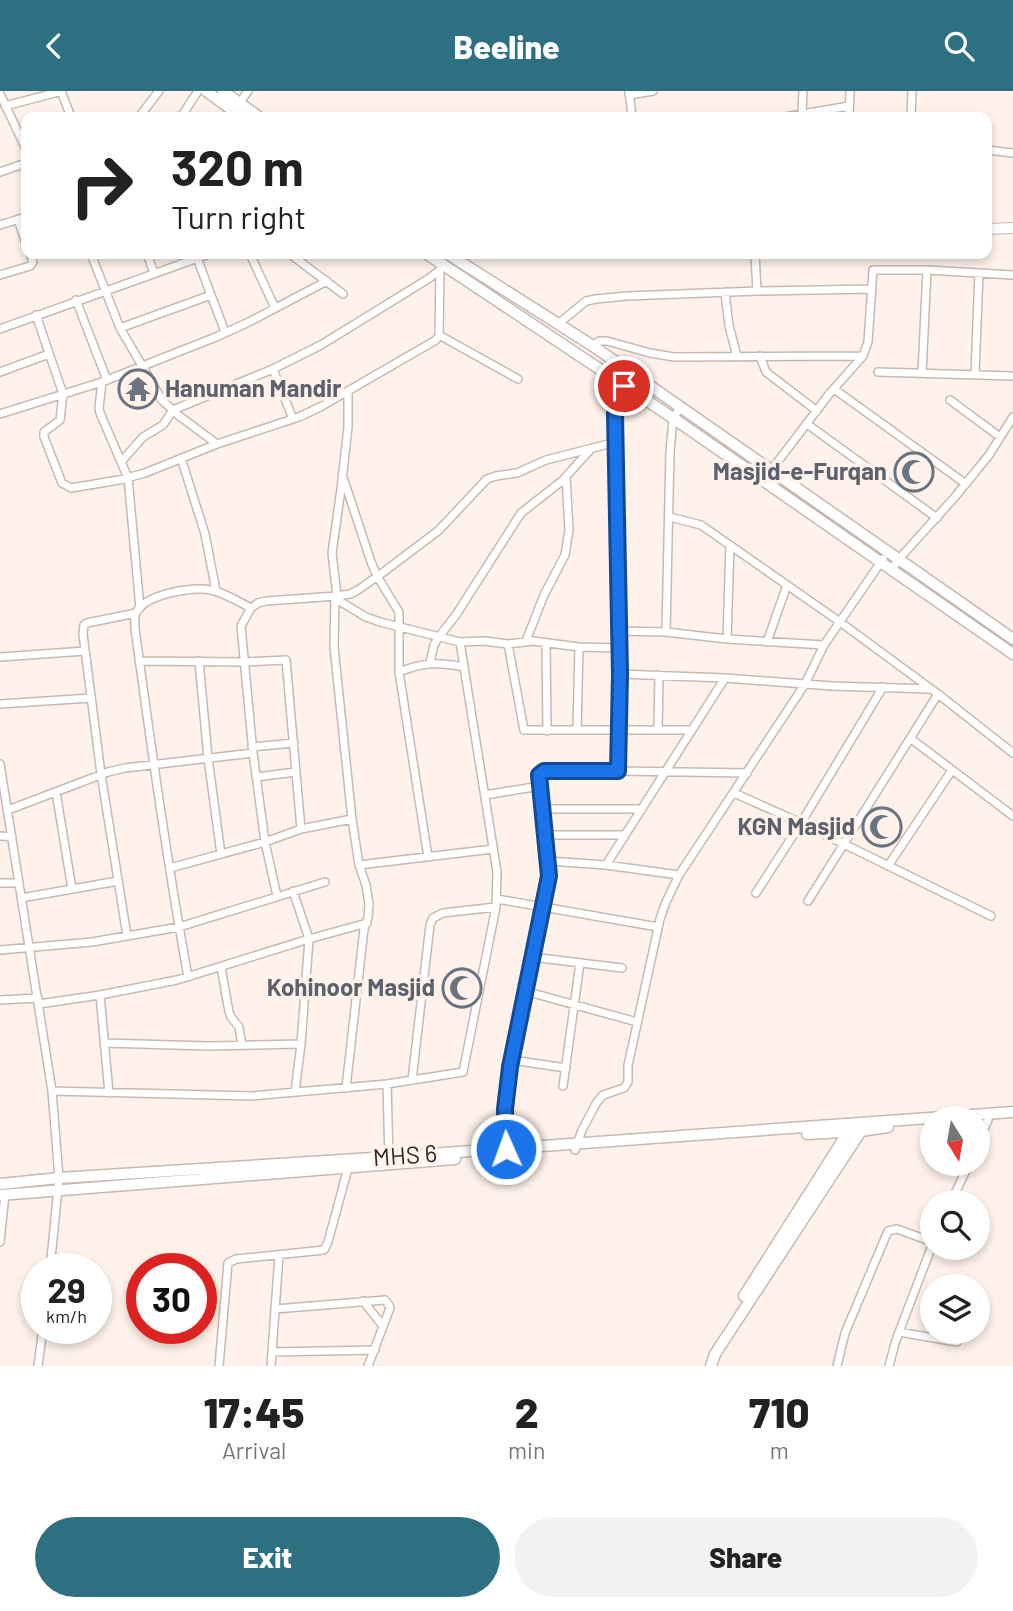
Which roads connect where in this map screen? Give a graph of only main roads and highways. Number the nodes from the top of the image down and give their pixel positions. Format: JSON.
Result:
{"nodes":[{"id":1,"x":205,"y":91,"type":"edge"},
{"id":2,"x":223,"y":91,"type":"edge"},
{"id":3,"x":238,"y":110,"type":"edge"},
{"id":4,"x":450,"y":260,"type":"edge"},
{"id":5,"x":884,"y":557,"type":"junction"},
{"id":6,"x":895,"y":564,"type":"junction"},
{"id":7,"x":1013,"y":639,"type":"edge"},
{"id":8,"x":1013,"y":654,"type":"edge"},
{"id":9,"x":1013,"y":1112,"type":"edge"},
{"id":10,"x":1013,"y":1118,"type":"edge"},
{"id":11,"x":990,"y":1120,"type":"edge"},
{"id":12,"x":920,"y":1125,"type":"edge"},
{"id":13,"x":856,"y":1127,"type":"junction"},
{"id":14,"x":576,"y":1147,"type":"junction"},
{"id":15,"x":389,"y":1161,"type":"junction"},
{"id":16,"x":2,"y":1191,"type":"edge"},
{"id":17,"x":704,"y":1366,"type":"edge"},
{"id":18,"x":710,"y":1366,"type":"edge"}],
"edges":[{"from":1,"to":3,"type":"main road"},
{"from":2,"to":3,"type":"main road"},
{"from":4,"to":5,"type":"main road"},
{"from":4,"to":5,"type":"main road"},
{"from":5,"to":6,"type":"main road"},
{"from":6,"to":7,"type":"main road"},
{"from":6,"to":8,"type":"main road"},
{"from":9,"to":13,"type":"main road"},
{"from":10,"to":11,"type":"main road"},
{"from":12,"to":13,"type":"main road"},
{"from":13,"to":14,"type":"main road"},
{"from":13,"to":17,"type":"main road"},
{"from":13,"to":18,"type":"main road"},
{"from":14,"to":15,"type":"main road"},
{"from":14,"to":15,"type":"main road","name":"MHS 6"},
{"from":15,"to":16,"type":"main road"},
{"from":15,"to":16,"type":"main road","name":"MHS 6"}]}
